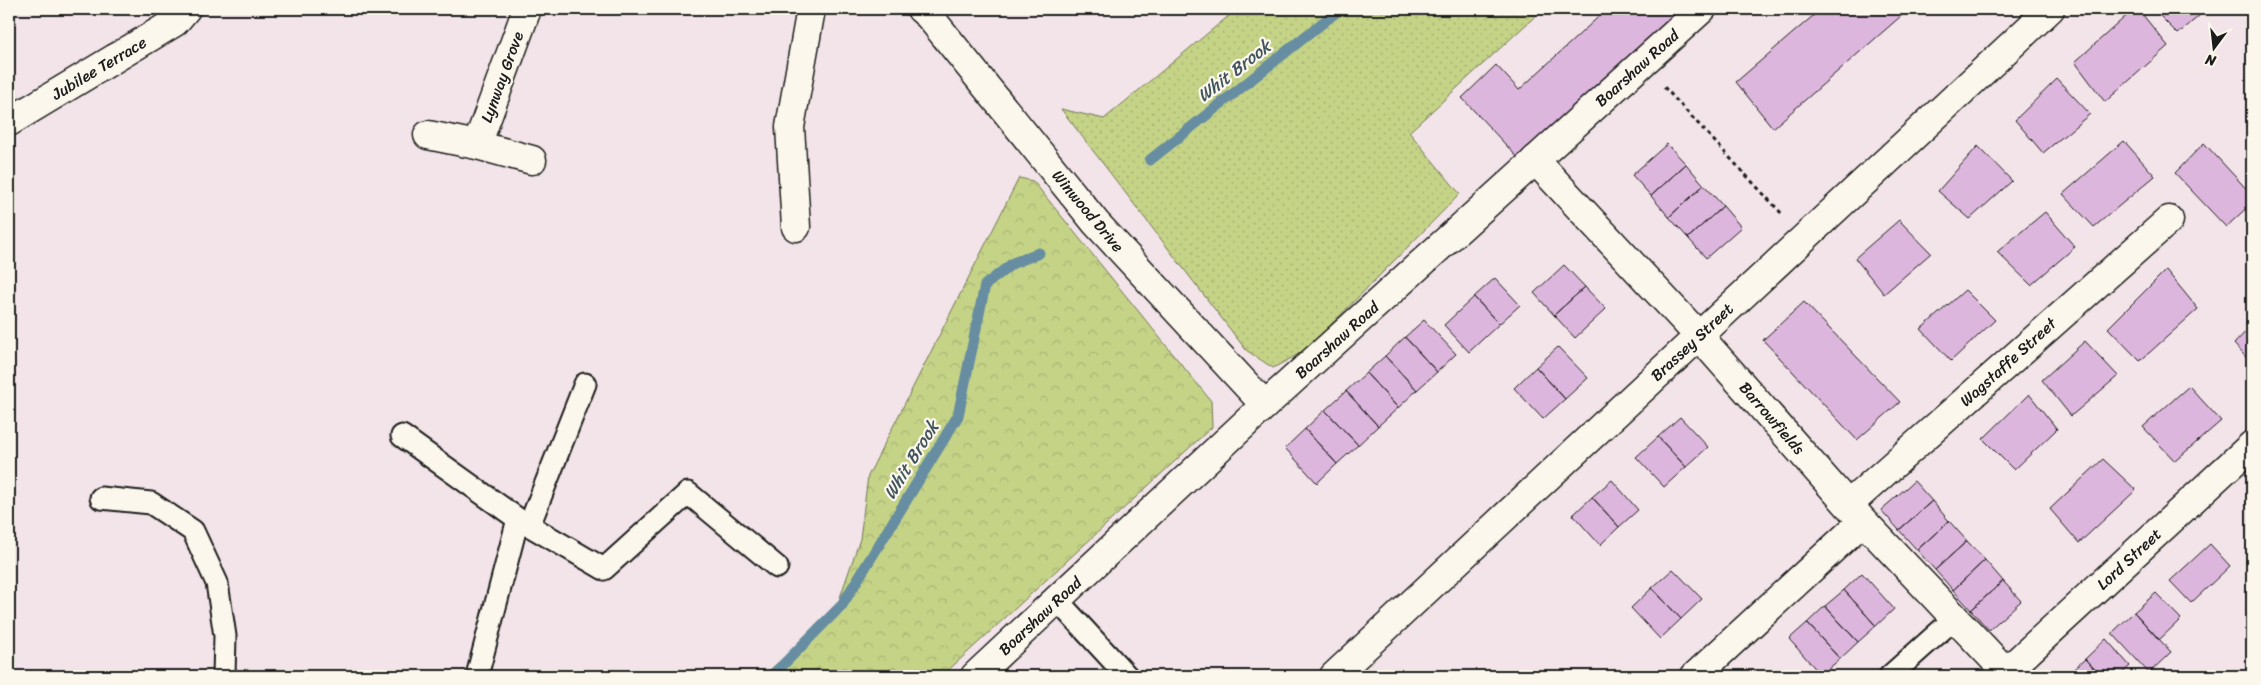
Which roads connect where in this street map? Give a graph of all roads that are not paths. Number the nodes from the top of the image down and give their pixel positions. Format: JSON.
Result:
{"nodes":[{"id":1,"x":186,"y":9,"type":"edge"},
{"id":2,"x":526,"y":9,"type":"edge"},
{"id":3,"x":811,"y":9,"type":"edge"},
{"id":4,"x":1702,"y":9,"type":"edge"},
{"id":5,"x":2050,"y":9,"type":"edge"},
{"id":6,"x":930,"y":11,"type":"edge"},
{"id":7,"x":9,"y":122,"type":"edge"},
{"id":8,"x":428,"y":135,"type":"dead end"},
{"id":9,"x":477,"y":145,"type":"junction"},
{"id":10,"x":532,"y":160,"type":"dead end"},
{"id":11,"x":1535,"y":160,"type":"junction"},
{"id":12,"x":2169,"y":220,"type":"dead end"},
{"id":13,"x":796,"y":227,"type":"dead end"},
{"id":14,"x":1699,"y":336,"type":"junction"},
{"id":15,"x":584,"y":384,"type":"dead end"},
{"id":16,"x":1265,"y":405,"type":"junction"},
{"id":17,"x":402,"y":436,"type":"dead end"},
{"id":18,"x":2252,"y":445,"type":"edge"},
{"id":19,"x":101,"y":498,"type":"dead end"},
{"id":20,"x":1855,"y":513,"type":"junction"},
{"id":21,"x":523,"y":523,"type":"junction"},
{"id":22,"x":777,"y":567,"type":"dead end"},
{"id":23,"x":1057,"y":600,"type":"junction"},
{"id":24,"x":1955,"y":618,"type":"junction"},
{"id":25,"x":2008,"y":674,"type":"edge"},
{"id":26,"x":224,"y":676,"type":"edge"},
{"id":27,"x":477,"y":676,"type":"edge"},
{"id":28,"x":975,"y":676,"type":"edge"},
{"id":29,"x":1127,"y":676,"type":"edge"},
{"id":30,"x":1334,"y":676,"type":"edge"},
{"id":31,"x":1695,"y":676,"type":"edge"},
{"id":32,"x":1890,"y":676,"type":"edge"}],
"edges":[{"from":1,"to":7,"type":"street","name":"Jubilee Terrace"},
{"from":2,"to":9,"type":"street","name":"Lynway Grove"},
{"from":3,"to":13,"type":"street"},
{"from":4,"to":11,"type":"street","name":"Boarshaw Road"},
{"from":5,"to":14,"type":"street","name":"Brassey Street"},
{"from":6,"to":16,"type":"street","name":"Winwood Drive"},
{"from":8,"to":9,"type":"street"},
{"from":9,"to":10,"type":"street"},
{"from":11,"to":14,"type":"street","name":"Barrowfields"},
{"from":11,"to":16,"type":"street","name":"Boarshaw Road"},
{"from":12,"to":20,"type":"street","name":"Wagstaffe Street"},
{"from":14,"to":20,"type":"street","name":"Barrowfields"},
{"from":14,"to":30,"type":"street","name":"Brassey Street"},
{"from":15,"to":21,"type":"lane"},
{"from":16,"to":23,"type":"street","name":"Boarshaw Road"},
{"from":17,"to":21,"type":"lane"},
{"from":18,"to":25,"type":"street","name":"Lord Street"},
{"from":19,"to":26,"type":"lane"},
{"from":20,"to":24,"type":"street","name":"Barrowfields"},
{"from":20,"to":31,"type":"street","name":"Wagstaffe Street"},
{"from":21,"to":22,"type":"lane"},
{"from":21,"to":27,"type":"lane"},
{"from":23,"to":28,"type":"street","name":"Boarshaw Road"},
{"from":23,"to":29,"type":"lane"},
{"from":24,"to":25,"type":"street","name":"Barrowfields"},
{"from":24,"to":32,"type":"lane"}]}
